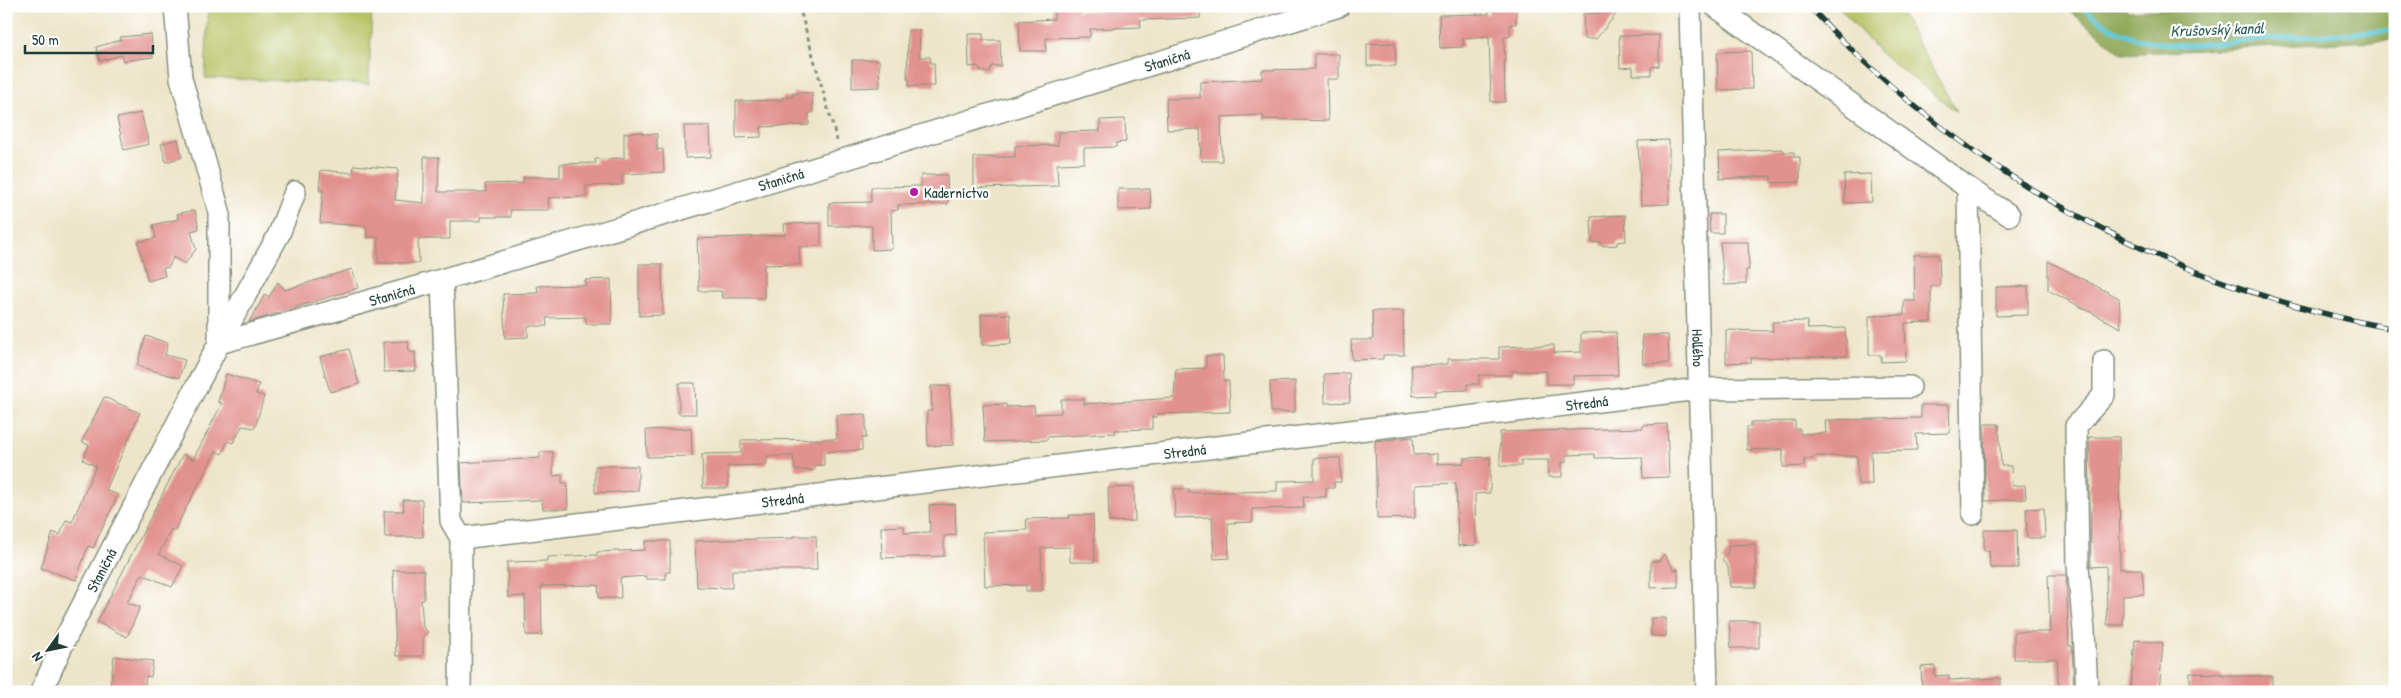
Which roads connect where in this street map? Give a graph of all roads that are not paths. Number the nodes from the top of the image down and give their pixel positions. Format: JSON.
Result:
{"nodes":[{"id":1,"x":175,"y":6,"type":"edge"},
{"id":2,"x":1339,"y":6,"type":"edge"},
{"id":3,"x":1690,"y":6,"type":"edge"},
{"id":4,"x":1715,"y":6,"type":"edge"},
{"id":5,"x":1968,"y":188,"type":"junction"},
{"id":6,"x":295,"y":192,"type":"dead end"},
{"id":7,"x":2009,"y":215,"type":"dead end"},
{"id":8,"x":442,"y":281,"type":"junction"},
{"id":9,"x":219,"y":343,"type":"junction"},
{"id":10,"x":2104,"y":361,"type":"dead end"},
{"id":11,"x":1910,"y":387,"type":"dead end"},
{"id":12,"x":1699,"y":390,"type":"junction"},
{"id":13,"x":1973,"y":514,"type":"dead end"},
{"id":14,"x":461,"y":538,"type":"junction"},
{"id":15,"x":41,"y":692,"type":"edge"},
{"id":16,"x":460,"y":692,"type":"edge"},
{"id":17,"x":1707,"y":692,"type":"edge"},
{"id":18,"x":2087,"y":692,"type":"edge"}],
"edges":[{"from":1,"to":9,"type":"street"},
{"from":2,"to":8,"type":"street","name":"Staničná"},
{"from":3,"to":12,"type":"street","name":"Hollého"},
{"from":4,"to":5,"type":"street"},
{"from":5,"to":7,"type":"street"},
{"from":5,"to":13,"type":"street"},
{"from":6,"to":9,"type":"street","name":"Staničná"},
{"from":8,"to":9,"type":"street","name":"Staničná"},
{"from":8,"to":14,"type":"street"},
{"from":9,"to":15,"type":"street","name":"Staničná"},
{"from":10,"to":18,"type":"street"},
{"from":11,"to":12,"type":"street","name":"Stredná"},
{"from":12,"to":14,"type":"street","name":"Stredná"},
{"from":12,"to":17,"type":"street","name":"Hollého"},
{"from":14,"to":16,"type":"street"}]}
